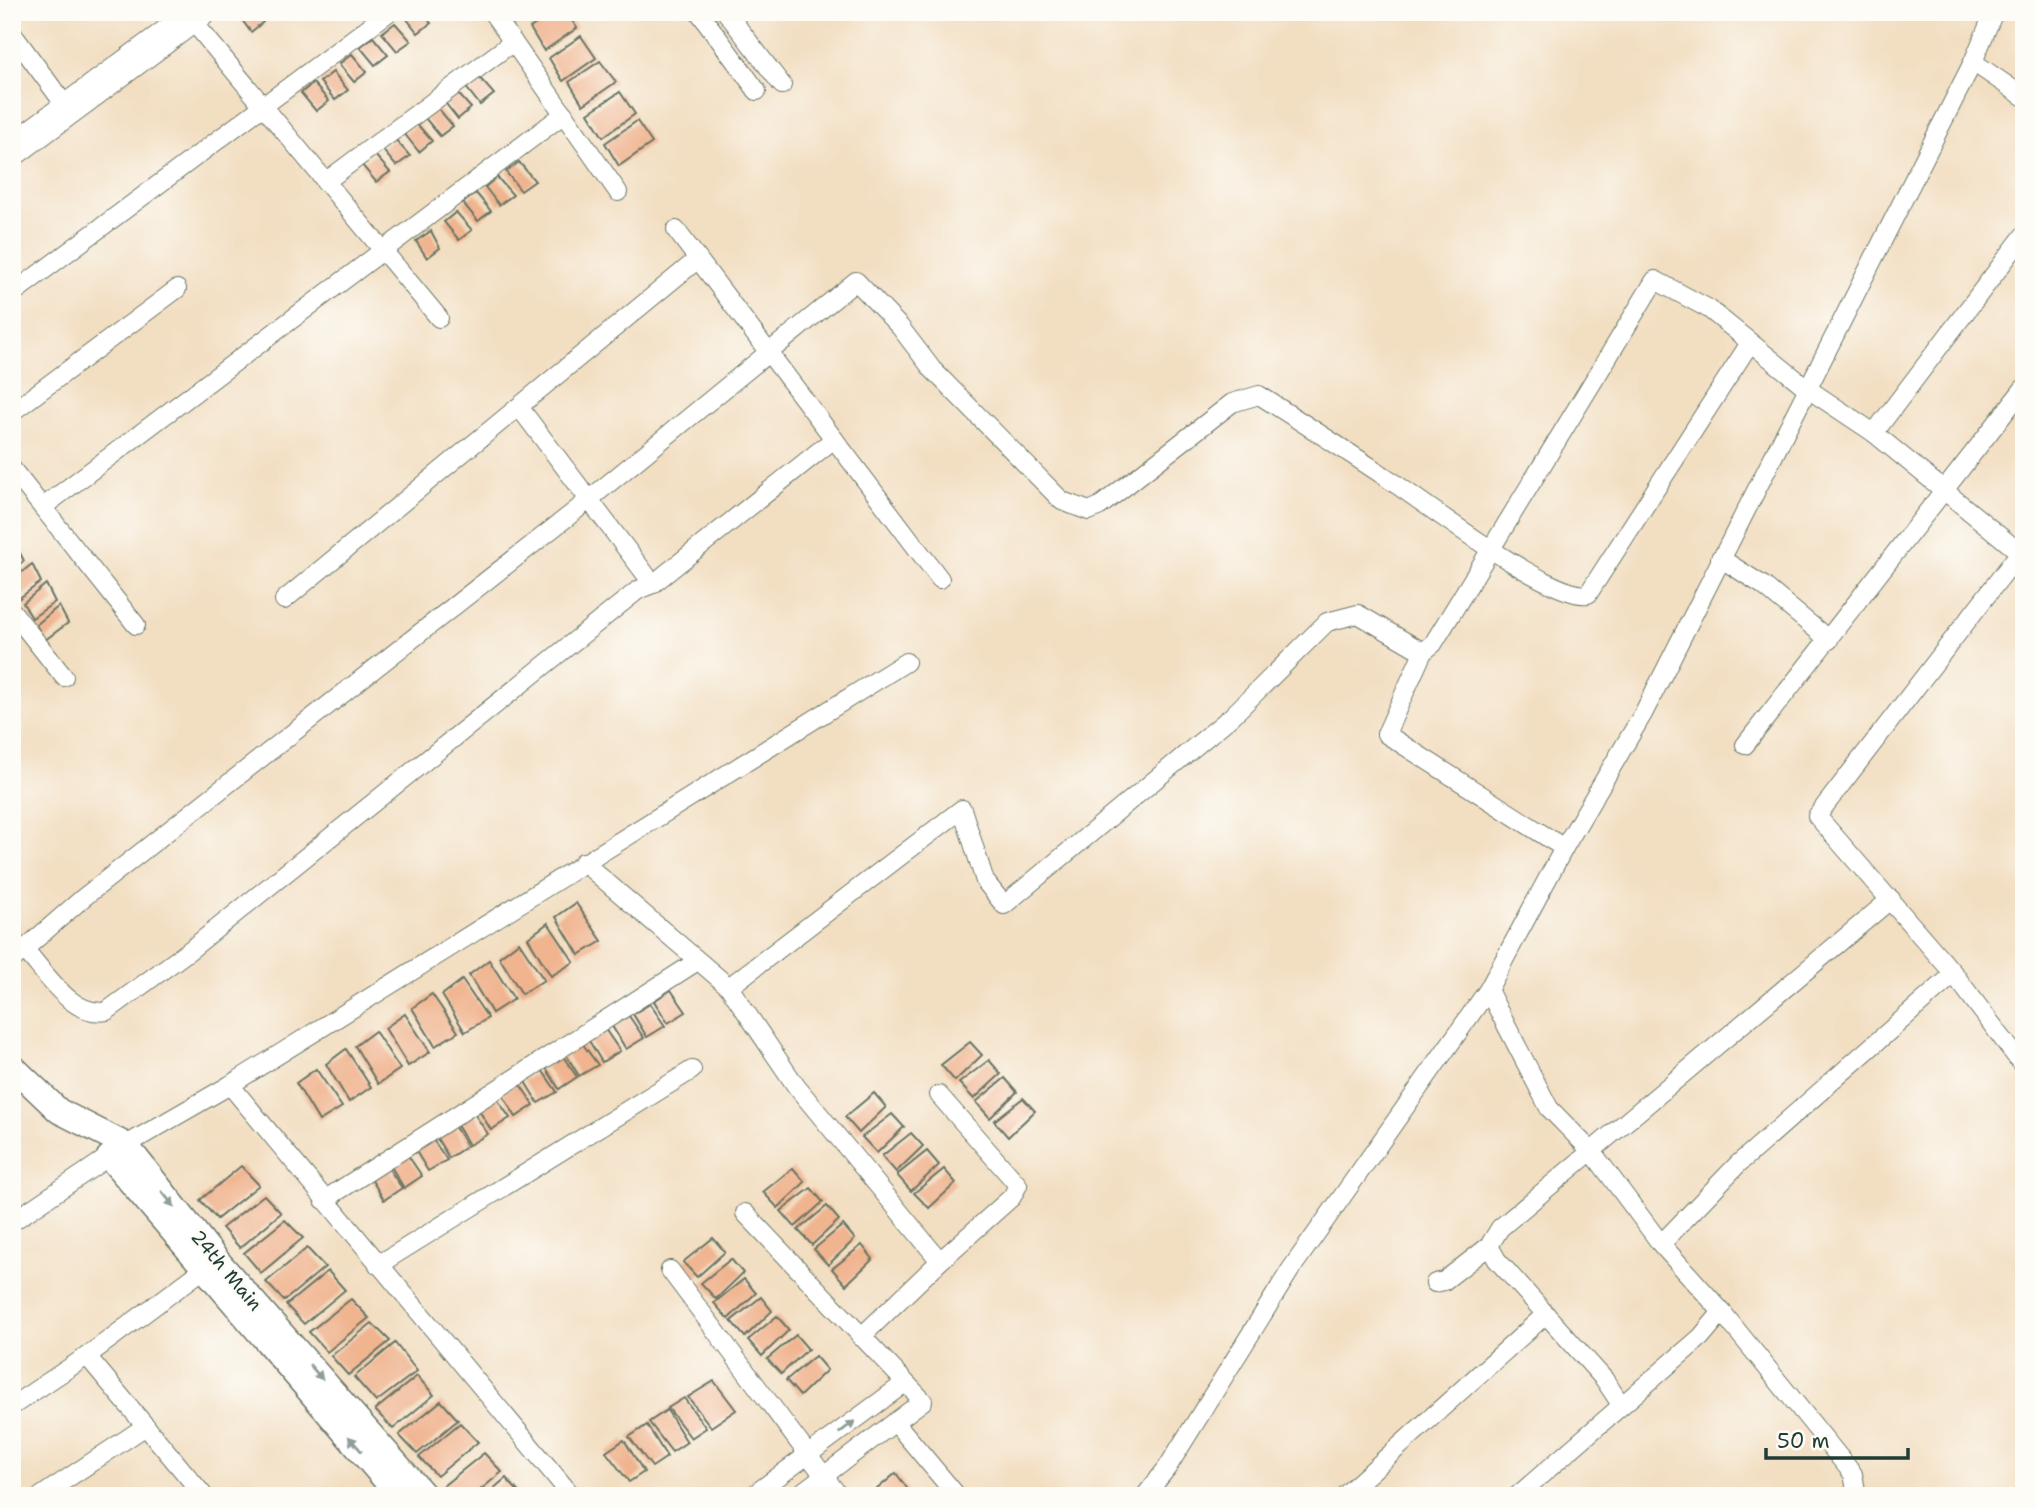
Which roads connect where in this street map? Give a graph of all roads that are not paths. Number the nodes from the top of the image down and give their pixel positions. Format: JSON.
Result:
{"nodes":[{"id":1,"x":210,"y":12,"type":"edge"},
{"id":2,"x":389,"y":12,"type":"edge"},
{"id":3,"x":492,"y":12,"type":"edge"},
{"id":4,"x":699,"y":12,"type":"edge"},
{"id":5,"x":726,"y":12,"type":"edge"},
{"id":6,"x":1994,"y":12,"type":"edge"},
{"id":7,"x":189,"y":17,"type":"edge"},
{"id":8,"x":12,"y":33,"type":"edge"},
{"id":9,"x":513,"y":42,"type":"junction"},
{"id":10,"x":1973,"y":62,"type":"junction"},
{"id":11,"x":782,"y":85,"type":"dead end"},
{"id":12,"x":757,"y":91,"type":"dead end"},
{"id":13,"x":2024,"y":97,"type":"edge"},
{"id":14,"x":263,"y":108,"type":"junction"},
{"id":15,"x":68,"y":109,"type":"junction"},
{"id":16,"x":564,"y":114,"type":"junction"},
{"id":17,"x":12,"y":142,"type":"edge"},
{"id":18,"x":12,"y":159,"type":"edge"},
{"id":19,"x":325,"y":182,"type":"junction"},
{"id":20,"x":618,"y":192,"type":"dead end"},
{"id":21,"x":676,"y":230,"type":"dead end"},
{"id":22,"x":2024,"y":235,"type":"edge"},
{"id":23,"x":382,"y":250,"type":"junction"},
{"id":24,"x":698,"y":259,"type":"junction"},
{"id":25,"x":177,"y":289,"type":"dead end"},
{"id":26,"x":12,"y":294,"type":"edge"},
{"id":27,"x":439,"y":318,"type":"dead end"},
{"id":28,"x":1750,"y":343,"type":"junction"},
{"id":29,"x":769,"y":353,"type":"junction"},
{"id":30,"x":2024,"y":388,"type":"edge"},
{"id":31,"x":1808,"y":389,"type":"junction"},
{"id":32,"x":519,"y":407,"type":"junction"},
{"id":33,"x":12,"y":412,"type":"edge"},
{"id":34,"x":1874,"y":433,"type":"junction"},
{"id":35,"x":834,"y":439,"type":"junction"},
{"id":36,"x":12,"y":469,"type":"edge"},
{"id":37,"x":1943,"y":492,"type":"junction"},
{"id":38,"x":590,"y":500,"type":"junction"},
{"id":39,"x":43,"y":507,"type":"junction"},
{"id":40,"x":1489,"y":548,"type":"junction"},
{"id":41,"x":2022,"y":552,"type":"edge"},
{"id":42,"x":1720,"y":558,"type":"junction"},
{"id":43,"x":940,"y":579,"type":"dead end"},
{"id":44,"x":653,"y":584,"type":"junction"},
{"id":45,"x":284,"y":600,"type":"dead end"},
{"id":46,"x":12,"y":611,"type":"edge"},
{"id":47,"x":136,"y":625,"type":"dead end"},
{"id":48,"x":1829,"y":640,"type":"junction"},
{"id":49,"x":1423,"y":652,"type":"junction"},
{"id":50,"x":906,"y":662,"type":"dead end"},
{"id":51,"x":64,"y":677,"type":"dead end"},
{"id":52,"x":1745,"y":745,"type":"dead end"},
{"id":53,"x":1564,"y":848,"type":"junction"},
{"id":54,"x":583,"y":862,"type":"junction"},
{"id":55,"x":1891,"y":899,"type":"junction"},
{"id":56,"x":19,"y":955,"type":"edge"},
{"id":57,"x":696,"y":962,"type":"junction"},
{"id":58,"x":1954,"y":974,"type":"junction"},
{"id":59,"x":729,"y":987,"type":"junction"},
{"id":60,"x":1488,"y":990,"type":"junction"},
{"id":61,"x":12,"y":1066,"type":"edge"},
{"id":62,"x":2024,"y":1067,"type":"edge"},
{"id":63,"x":692,"y":1070,"type":"dead end"},
{"id":64,"x":230,"y":1085,"type":"junction"},
{"id":65,"x":939,"y":1095,"type":"dead end"},
{"id":66,"x":117,"y":1151,"type":"junction"},
{"id":67,"x":1593,"y":1153,"type":"junction"},
{"id":68,"x":324,"y":1200,"type":"junction"},
{"id":69,"x":745,"y":1213,"type":"dead end"},
{"id":70,"x":12,"y":1222,"type":"edge"},
{"id":71,"x":1661,"y":1244,"type":"junction"},
{"id":72,"x":1489,"y":1245,"type":"junction"},
{"id":73,"x":940,"y":1261,"type":"junction"},
{"id":74,"x":210,"y":1265,"type":"junction"},
{"id":75,"x":378,"y":1265,"type":"junction"},
{"id":76,"x":670,"y":1270,"type":"dead end"},
{"id":77,"x":1435,"y":1283,"type":"dead end"},
{"id":78,"x":1722,"y":1312,"type":"junction"},
{"id":79,"x":1546,"y":1314,"type":"junction"},
{"id":80,"x":861,"y":1337,"type":"junction"},
{"id":81,"x":87,"y":1356,"type":"junction"},
{"id":82,"x":905,"y":1382,"type":"junction"},
{"id":83,"x":1620,"y":1403,"type":"junction"},
{"id":84,"x":12,"y":1406,"type":"edge"},
{"id":85,"x":895,"y":1422,"type":"junction"},
{"id":86,"x":146,"y":1426,"type":"junction"},
{"id":87,"x":810,"y":1456,"type":"junction"},
{"id":88,"x":824,"y":1477,"type":"junction"},
{"id":89,"x":41,"y":1496,"type":"edge"},
{"id":90,"x":204,"y":1496,"type":"edge"},
{"id":91,"x":400,"y":1496,"type":"edge"},
{"id":92,"x":425,"y":1496,"type":"edge"},
{"id":93,"x":572,"y":1496,"type":"edge"},
{"id":94,"x":752,"y":1496,"type":"edge"},
{"id":95,"x":797,"y":1496,"type":"edge"},
{"id":96,"x":839,"y":1496,"type":"edge"},
{"id":97,"x":957,"y":1496,"type":"edge"},
{"id":98,"x":1145,"y":1496,"type":"edge"},
{"id":99,"x":1344,"y":1496,"type":"edge"},
{"id":100,"x":1517,"y":1496,"type":"edge"},
{"id":101,"x":1857,"y":1496,"type":"edge"}],
"edges":[{"from":1,"to":7,"type":"street"},
{"from":2,"to":14,"type":"street"},
{"from":3,"to":9,"type":"street"},
{"from":4,"to":12,"type":"street"},
{"from":5,"to":11,"type":"street"},
{"from":6,"to":10,"type":"street"},
{"from":7,"to":14,"type":"street"},
{"from":7,"to":15,"type":"street"},
{"from":8,"to":15,"type":"street"},
{"from":9,"to":16,"type":"street"},
{"from":9,"to":19,"type":"street"},
{"from":10,"to":13,"type":"street"},
{"from":10,"to":31,"type":"street"},
{"from":14,"to":19,"type":"street"},
{"from":14,"to":26,"type":"street"},
{"from":15,"to":17,"type":"street"},
{"from":15,"to":18,"type":"street"},
{"from":16,"to":20,"type":"street"},
{"from":16,"to":23,"type":"street"},
{"from":19,"to":23,"type":"street"},
{"from":21,"to":24,"type":"street"},
{"from":22,"to":34,"type":"street"},
{"from":23,"to":27,"type":"street"},
{"from":23,"to":39,"type":"street"},
{"from":24,"to":29,"type":"street"},
{"from":24,"to":32,"type":"street"},
{"from":25,"to":33,"type":"street"},
{"from":28,"to":31,"type":"street"},
{"from":28,"to":40,"type":"street"},
{"from":28,"to":40,"type":"street"},
{"from":29,"to":35,"type":"street"},
{"from":29,"to":38,"type":"street"},
{"from":29,"to":40,"type":"street"},
{"from":30,"to":37,"type":"street"},
{"from":31,"to":34,"type":"street"},
{"from":31,"to":42,"type":"street"},
{"from":32,"to":38,"type":"street"},
{"from":32,"to":45,"type":"street"},
{"from":34,"to":37,"type":"street"},
{"from":35,"to":43,"type":"street"},
{"from":35,"to":44,"type":"street"},
{"from":36,"to":39,"type":"street"},
{"from":37,"to":41,"type":"street"},
{"from":37,"to":48,"type":"street"},
{"from":38,"to":44,"type":"street"},
{"from":38,"to":56,"type":"street"},
{"from":39,"to":47,"type":"street"},
{"from":40,"to":49,"type":"street"},
{"from":41,"to":55,"type":"street"},
{"from":42,"to":48,"type":"street"},
{"from":42,"to":53,"type":"street"},
{"from":44,"to":56,"type":"street"},
{"from":46,"to":51,"type":"street"},
{"from":48,"to":52,"type":"street"},
{"from":49,"to":53,"type":"street"},
{"from":49,"to":59,"type":"street"},
{"from":50,"to":54,"type":"street"},
{"from":53,"to":60,"type":"street"},
{"from":54,"to":57,"type":"street"},
{"from":54,"to":64,"type":"street"},
{"from":55,"to":58,"type":"street"},
{"from":55,"to":67,"type":"street"},
{"from":57,"to":59,"type":"street"},
{"from":57,"to":68,"type":"street"},
{"from":58,"to":62,"type":"street"},
{"from":58,"to":71,"type":"street"},
{"from":59,"to":73,"type":"street"},
{"from":60,"to":67,"type":"street"},
{"from":60,"to":98,"type":"street"},
{"from":61,"to":66,"type":"street","name":"24th Main"},
{"from":63,"to":75,"type":"street"},
{"from":64,"to":66,"type":"street"},
{"from":64,"to":68,"type":"street"},
{"from":65,"to":73,"type":"street"},
{"from":66,"to":70,"type":"street"},
{"from":66,"to":74,"type":"street","name":"24th Main"},
{"from":67,"to":71,"type":"street"},
{"from":67,"to":72,"type":"street"},
{"from":68,"to":75,"type":"street"},
{"from":69,"to":80,"type":"street"},
{"from":71,"to":78,"type":"street"},
{"from":72,"to":77,"type":"street"},
{"from":72,"to":79,"type":"street"},
{"from":73,"to":80,"type":"street"},
{"from":74,"to":81,"type":"street"},
{"from":91,"to":74,"type":"street","one_way":true},
{"from":74,"to":92,"type":"street","name":"24th Main","one_way":true},
{"from":75,"to":93,"type":"street"},
{"from":76,"to":87,"type":"street"},
{"from":78,"to":83,"type":"street"},
{"from":78,"to":101,"type":"street"},
{"from":79,"to":83,"type":"street"},
{"from":79,"to":99,"type":"street"},
{"from":80,"to":82,"type":"street"},
{"from":81,"to":84,"type":"street"},
{"from":81,"to":86,"type":"street"},
{"from":82,"to":85,"type":"street"},
{"from":87,"to":82,"type":"street","one_way":true},
{"from":83,"to":100,"type":"street"},
{"from":85,"to":88,"type":"street"},
{"from":85,"to":97,"type":"street"},
{"from":86,"to":89,"type":"street"},
{"from":86,"to":90,"type":"street"},
{"from":87,"to":88,"type":"street"},
{"from":87,"to":94,"type":"street"},
{"from":88,"to":95,"type":"street"},
{"from":88,"to":96,"type":"street"}]}
